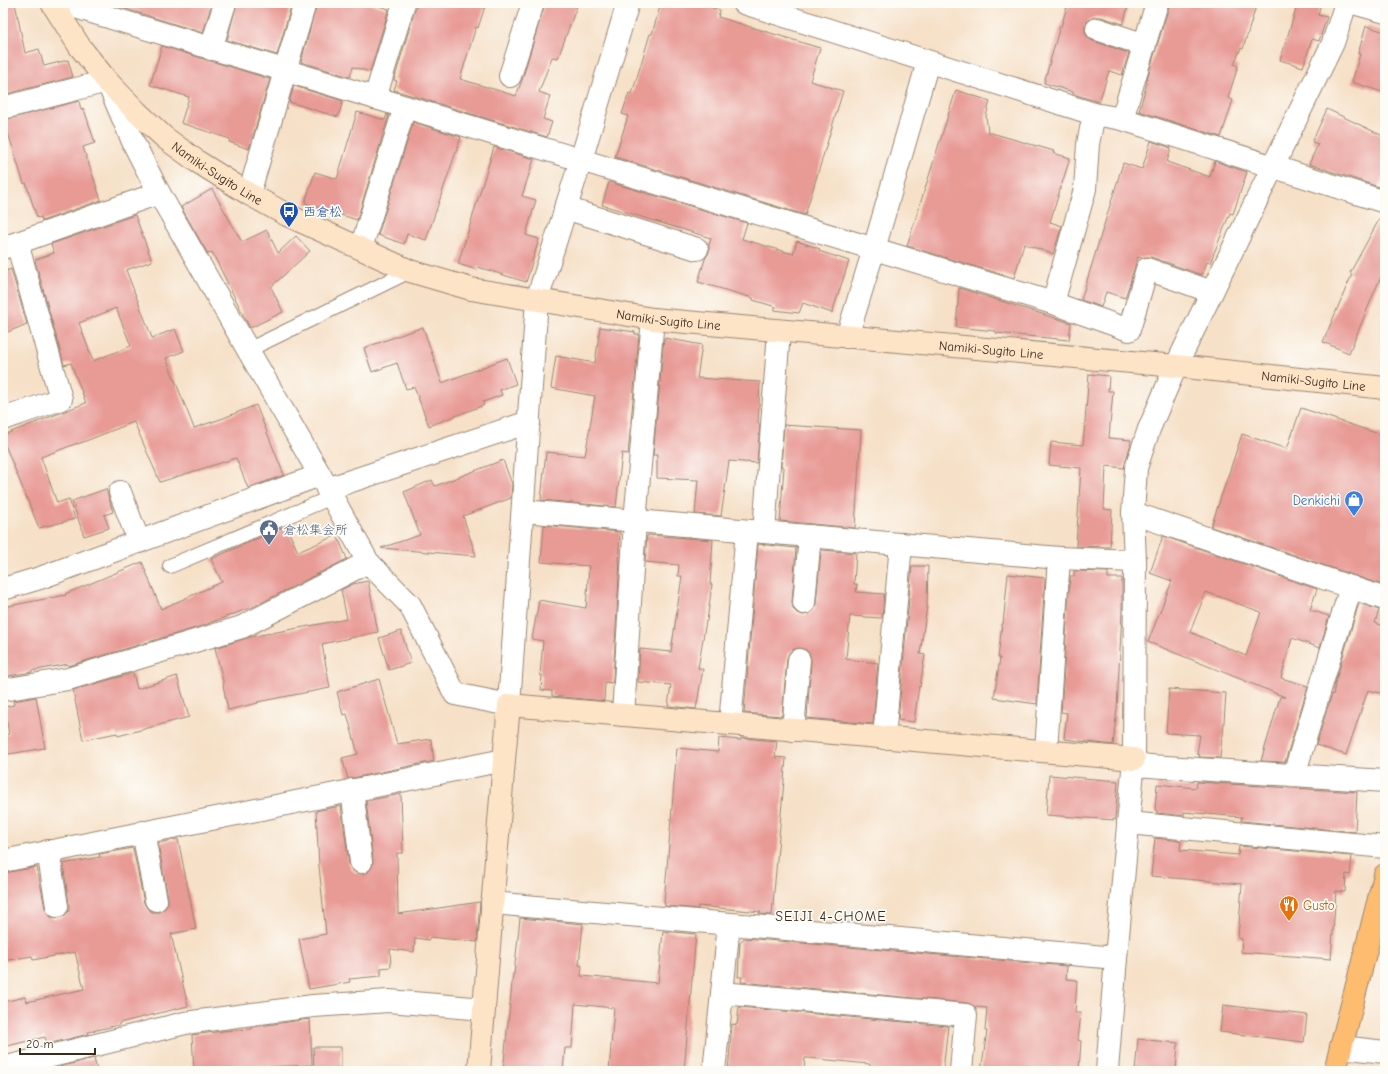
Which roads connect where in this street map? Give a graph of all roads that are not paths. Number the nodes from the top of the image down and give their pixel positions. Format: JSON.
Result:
{"nodes":[{"id":1,"x":52,"y":3,"type":"edge"},
{"id":2,"x":62,"y":3,"type":"edge"},
{"id":3,"x":225,"y":3,"type":"edge"},
{"id":4,"x":305,"y":3,"type":"edge"},
{"id":5,"x":404,"y":3,"type":"edge"},
{"id":6,"x":533,"y":3,"type":"edge"},
{"id":7,"x":628,"y":3,"type":"edge"},
{"id":8,"x":744,"y":3,"type":"edge"},
{"id":9,"x":1157,"y":3,"type":"edge"},
{"id":10,"x":1346,"y":3,"type":"edge"},
{"id":11,"x":1353,"y":3,"type":"edge"},
{"id":12,"x":106,"y":10,"type":"edge"},
{"id":13,"x":1385,"y":12,"type":"edge"},
{"id":14,"x":1097,"y":29,"type":"dead end"},
{"id":15,"x":1145,"y":45,"type":"junction"},
{"id":16,"x":211,"y":49,"type":"junction"},
{"id":17,"x":928,"y":62,"type":"junction"},
{"id":18,"x":285,"y":71,"type":"junction"},
{"id":19,"x":510,"y":76,"type":"dead end"},
{"id":20,"x":107,"y":81,"type":"junction"},
{"id":21,"x":375,"y":98,"type":"junction"},
{"id":22,"x":405,"y":107,"type":"junction"},
{"id":23,"x":3,"y":108,"type":"edge"},
{"id":24,"x":1094,"y":114,"type":"junction"},
{"id":25,"x":1122,"y":119,"type":"junction"},
{"id":26,"x":581,"y":160,"type":"junction"},
{"id":27,"x":1273,"y":167,"type":"junction"},
{"id":28,"x":160,"y":193,"type":"junction"},
{"id":29,"x":249,"y":194,"type":"junction"},
{"id":30,"x":1385,"y":202,"type":"edge"},
{"id":31,"x":566,"y":208,"type":"junction"},
{"id":32,"x":10,"y":245,"type":"edge"},
{"id":33,"x":360,"y":248,"type":"junction"},
{"id":34,"x":697,"y":248,"type":"dead end"},
{"id":35,"x":874,"y":249,"type":"junction"},
{"id":36,"x":410,"y":271,"type":"junction"},
{"id":37,"x":1212,"y":292,"type":"junction"},
{"id":38,"x":537,"y":300,"type":"junction"},
{"id":39,"x":1052,"y":304,"type":"junction"},
{"id":40,"x":653,"y":319,"type":"junction"},
{"id":41,"x":779,"y":331,"type":"junction"},
{"id":42,"x":847,"y":337,"type":"junction"},
{"id":43,"x":248,"y":350,"type":"junction"},
{"id":44,"x":1176,"y":366,"type":"junction"},
{"id":45,"x":1385,"y":388,"type":"edge"},
{"id":46,"x":3,"y":419,"type":"edge"},
{"id":47,"x":529,"y":422,"type":"junction"},
{"id":48,"x":326,"y":487,"type":"junction"},
{"id":49,"x":120,"y":492,"type":"dead end"},
{"id":50,"x":522,"y":511,"type":"junction"},
{"id":51,"x":1133,"y":513,"type":"junction"},
{"id":52,"x":635,"y":521,"type":"junction"},
{"id":53,"x":756,"y":531,"type":"junction"},
{"id":54,"x":810,"y":536,"type":"junction"},
{"id":55,"x":139,"y":542,"type":"junction"},
{"id":56,"x":901,"y":544,"type":"junction"},
{"id":57,"x":1059,"y":558,"type":"junction"},
{"id":58,"x":1135,"y":561,"type":"junction"},
{"id":59,"x":368,"y":562,"type":"junction"},
{"id":60,"x":170,"y":566,"type":"dead end"},
{"id":61,"x":1351,"y":587,"type":"junction"},
{"id":62,"x":3,"y":589,"type":"edge"},
{"id":63,"x":1385,"y":599,"type":"edge"},
{"id":64,"x":804,"y":603,"type":"dead end"},
{"id":65,"x":799,"y":660,"type":"dead end"},
{"id":66,"x":3,"y":690,"type":"edge"},
{"id":67,"x":510,"y":705,"type":"junction"},
{"id":68,"x":623,"y":715,"type":"junction"},
{"id":69,"x":730,"y":724,"type":"junction"},
{"id":70,"x":793,"y":730,"type":"junction"},
{"id":71,"x":884,"y":738,"type":"junction"},
{"id":72,"x":1046,"y":752,"type":"junction"},
{"id":73,"x":504,"y":760,"type":"junction"},
{"id":74,"x":1134,"y":762,"type":"junction"},
{"id":75,"x":1294,"y":775,"type":"junction"},
{"id":76,"x":1385,"y":782,"type":"edge"},
{"id":77,"x":352,"y":790,"type":"junction"},
{"id":78,"x":1128,"y":823,"type":"junction"},
{"id":79,"x":143,"y":832,"type":"junction"},
{"id":80,"x":1385,"y":846,"type":"edge"},
{"id":81,"x":48,"y":851,"type":"junction"},
{"id":82,"x":3,"y":860,"type":"edge"},
{"id":83,"x":361,"y":862,"type":"dead end"},
{"id":84,"x":1385,"y":876,"type":"edge"},
{"id":85,"x":156,"y":900,"type":"dead end"},
{"id":86,"x":492,"y":903,"type":"junction"},
{"id":87,"x":57,"y":906,"type":"dead end"},
{"id":88,"x":729,"y":924,"type":"junction"},
{"id":89,"x":1116,"y":958,"type":"junction"},
{"id":90,"x":722,"y":993,"type":"junction"},
{"id":91,"x":484,"y":1009,"type":"junction"},
{"id":92,"x":1342,"y":1047,"type":"junction"},
{"id":93,"x":1385,"y":1052,"type":"edge"},
{"id":94,"x":3,"y":1068,"type":"edge"},
{"id":95,"x":479,"y":1071,"type":"edge"},
{"id":96,"x":714,"y":1071,"type":"edge"},
{"id":97,"x":961,"y":1071,"type":"edge"},
{"id":98,"x":1107,"y":1071,"type":"edge"},
{"id":99,"x":1335,"y":1071,"type":"edge"}],
"edges":[{"from":1,"to":20,"type":"main road","name":"Namiki-Sugito Line"},
{"from":2,"to":12,"type":"street"},
{"from":3,"to":16,"type":"street"},
{"from":4,"to":18,"type":"street"},
{"from":5,"to":21,"type":"street"},
{"from":6,"to":19,"type":"street"},
{"from":7,"to":26,"type":"street"},
{"from":8,"to":17,"type":"street"},
{"from":9,"to":15,"type":"street"},
{"from":10,"to":27,"type":"street"},
{"from":11,"to":13,"type":"street"},
{"from":12,"to":16,"type":"street"},
{"from":14,"to":15,"type":"street"},
{"from":15,"to":25,"type":"street"},
{"from":16,"to":18,"type":"street"},
{"from":17,"to":24,"type":"street"},
{"from":17,"to":35,"type":"street"},
{"from":18,"to":21,"type":"street"},
{"from":18,"to":29,"type":"street"},
{"from":20,"to":23,"type":"street"},
{"from":20,"to":28,"type":"street"},
{"from":20,"to":29,"type":"main road","name":"Namiki-Sugito Line"},
{"from":21,"to":22,"type":"street"},
{"from":22,"to":26,"type":"street"},
{"from":22,"to":33,"type":"street"},
{"from":24,"to":25,"type":"street"},
{"from":24,"to":39,"type":"street"},
{"from":25,"to":27,"type":"street"},
{"from":26,"to":31,"type":"street"},
{"from":26,"to":35,"type":"street"},
{"from":27,"to":30,"type":"street"},
{"from":27,"to":37,"type":"street"},
{"from":28,"to":32,"type":"street"},
{"from":28,"to":43,"type":"street"},
{"from":29,"to":33,"type":"main road","name":"Namiki-Sugito Line"},
{"from":31,"to":34,"type":"street"},
{"from":31,"to":38,"type":"street"},
{"from":32,"to":46,"type":"street"},
{"from":33,"to":36,"type":"main road","name":"Namiki-Sugito Line"},
{"from":35,"to":39,"type":"street"},
{"from":35,"to":42,"type":"street"},
{"from":36,"to":38,"type":"main road","name":"Namiki-Sugito Line"},
{"from":36,"to":43,"type":"lane"},
{"from":37,"to":39,"type":"street"},
{"from":37,"to":44,"type":"street"},
{"from":38,"to":40,"type":"main road","name":"Namiki-Sugito Line"},
{"from":38,"to":47,"type":"street"},
{"from":40,"to":41,"type":"main road","name":"Namiki-Sugito Line"},
{"from":40,"to":52,"type":"street"},
{"from":41,"to":42,"type":"main road","name":"Namiki-Sugito Line"},
{"from":41,"to":53,"type":"street"},
{"from":42,"to":44,"type":"main road","name":"Namiki-Sugito Line"},
{"from":43,"to":48,"type":"street"},
{"from":44,"to":45,"type":"main road","name":"Namiki-Sugito Line"},
{"from":44,"to":51,"type":"street"},
{"from":47,"to":48,"type":"street"},
{"from":47,"to":50,"type":"street"},
{"from":48,"to":55,"type":"street"},
{"from":48,"to":59,"type":"street"},
{"from":48,"to":60,"type":"lane"},
{"from":49,"to":55,"type":"street"},
{"from":50,"to":52,"type":"street"},
{"from":50,"to":67,"type":"street"},
{"from":51,"to":58,"type":"street"},
{"from":51,"to":61,"type":"street"},
{"from":52,"to":53,"type":"street"},
{"from":52,"to":68,"type":"street"},
{"from":53,"to":54,"type":"street"},
{"from":53,"to":69,"type":"street"},
{"from":54,"to":56,"type":"street"},
{"from":54,"to":64,"type":"street"},
{"from":55,"to":62,"type":"street"},
{"from":56,"to":57,"type":"street"},
{"from":56,"to":71,"type":"street"},
{"from":57,"to":58,"type":"street"},
{"from":57,"to":72,"type":"street"},
{"from":58,"to":74,"type":"street"},
{"from":59,"to":66,"type":"street"},
{"from":59,"to":67,"type":"street"},
{"from":61,"to":63,"type":"street"},
{"from":61,"to":75,"type":"street"},
{"from":65,"to":70,"type":"street"},
{"from":67,"to":68,"type":"main road"},
{"from":67,"to":73,"type":"main road"},
{"from":68,"to":69,"type":"main road"},
{"from":69,"to":70,"type":"main road"},
{"from":70,"to":71,"type":"main road"},
{"from":71,"to":72,"type":"main road"},
{"from":72,"to":74,"type":"main road"},
{"from":73,"to":77,"type":"street"},
{"from":73,"to":86,"type":"main road"},
{"from":74,"to":75,"type":"street"},
{"from":74,"to":78,"type":"street"},
{"from":75,"to":76,"type":"street"},
{"from":77,"to":79,"type":"street"},
{"from":77,"to":83,"type":"street"},
{"from":78,"to":80,"type":"street"},
{"from":78,"to":89,"type":"street"},
{"from":79,"to":81,"type":"street"},
{"from":79,"to":85,"type":"street"},
{"from":81,"to":82,"type":"street"},
{"from":81,"to":87,"type":"street"},
{"from":84,"to":92,"type":"highway"},
{"from":86,"to":88,"type":"street"},
{"from":86,"to":91,"type":"main road"},
{"from":88,"to":89,"type":"street"},
{"from":88,"to":90,"type":"street"},
{"from":89,"to":98,"type":"street"},
{"from":90,"to":96,"type":"street"},
{"from":90,"to":97,"type":"street"},
{"from":91,"to":94,"type":"street"},
{"from":91,"to":95,"type":"main road"},
{"from":92,"to":93,"type":"street"},
{"from":92,"to":99,"type":"highway"}]}
